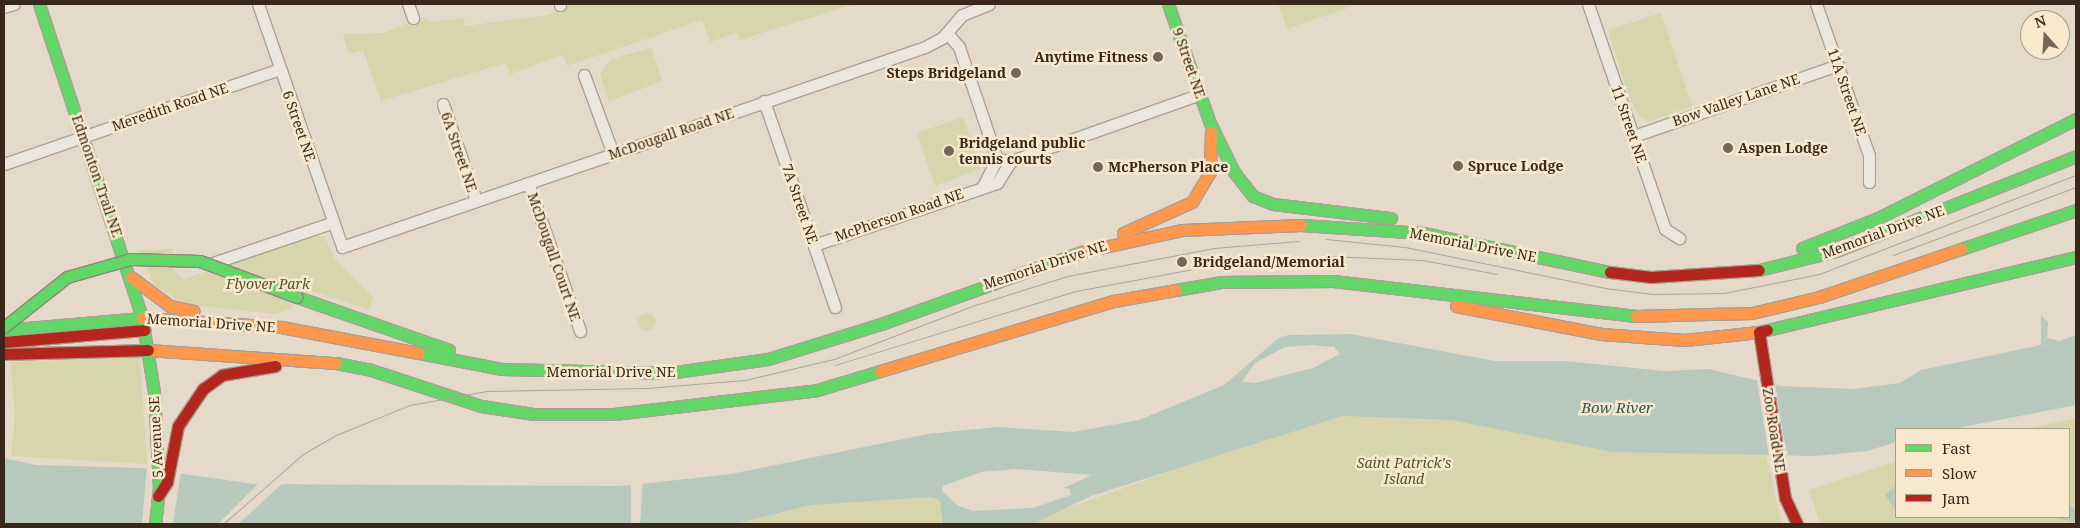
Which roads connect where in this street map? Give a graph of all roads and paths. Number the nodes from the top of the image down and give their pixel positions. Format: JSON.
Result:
{"nodes":[{"id":1,"x":14,"y":4,"type":"edge"},
{"id":2,"x":38,"y":4,"type":"edge"},
{"id":3,"x":258,"y":4,"type":"edge"},
{"id":4,"x":408,"y":4,"type":"edge"},
{"id":5,"x":989,"y":4,"type":"edge"},
{"id":6,"x":1168,"y":4,"type":"edge"},
{"id":7,"x":1588,"y":4,"type":"edge"},
{"id":8,"x":1816,"y":4,"type":"edge"},
{"id":9,"x":4,"y":7,"type":"edge"},
{"id":10,"x":413,"y":18,"type":"dead end"},
{"id":11,"x":946,"y":33,"type":"junction"},
{"id":12,"x":1838,"y":65,"type":"junction"},
{"id":13,"x":280,"y":69,"type":"junction"},
{"id":14,"x":584,"y":75,"type":"dead end"},
{"id":15,"x":1200,"y":94,"type":"junction"},
{"id":16,"x":764,"y":102,"type":"junction"},
{"id":17,"x":443,"y":104,"type":"dead end"},
{"id":18,"x":2076,"y":119,"type":"edge"},
{"id":19,"x":1210,"y":123,"type":"junction"},
{"id":20,"x":84,"y":136,"type":"junction"},
{"id":21,"x":1634,"y":136,"type":"junction"},
{"id":22,"x":613,"y":154,"type":"junction"},
{"id":23,"x":2076,"y":156,"type":"edge"},
{"id":24,"x":997,"y":159,"type":"junction"},
{"id":25,"x":1011,"y":162,"type":"junction"},
{"id":26,"x":4,"y":164,"type":"edge"},
{"id":27,"x":1869,"y":182,"type":"dead end"},
{"id":28,"x":528,"y":183,"type":"junction"},
{"id":29,"x":983,"y":186,"type":"junction"},
{"id":30,"x":476,"y":200,"type":"junction"},
{"id":31,"x":2076,"y":210,"type":"edge"},
{"id":32,"x":332,"y":223,"type":"junction"},
{"id":33,"x":1423,"y":233,"type":"junction"},
{"id":34,"x":1679,"y":238,"type":"dead end"},
{"id":35,"x":814,"y":245,"type":"junction"},
{"id":36,"x":342,"y":247,"type":"joint"},
{"id":37,"x":1093,"y":248,"type":"junction"},
{"id":38,"x":2076,"y":257,"type":"edge"},
{"id":39,"x":187,"y":267,"type":"dead end"},
{"id":40,"x":131,"y":277,"type":"junction"},
{"id":41,"x":1703,"y":278,"type":"junction"},
{"id":42,"x":1420,"y":289,"type":"junction"},
{"id":43,"x":835,"y":307,"type":"dead end"},
{"id":44,"x":142,"y":318,"type":"junction"},
{"id":45,"x":230,"y":322,"type":"junction"},
{"id":46,"x":4,"y":328,"type":"edge"},
{"id":47,"x":144,"y":330,"type":"junction"},
{"id":48,"x":580,"y":331,"type":"dead end"},
{"id":49,"x":1759,"y":332,"type":"junction"},
{"id":50,"x":303,"y":333,"type":"junction"},
{"id":51,"x":4,"y":342,"type":"edge"},
{"id":52,"x":148,"y":350,"type":"junction"},
{"id":53,"x":4,"y":354,"type":"edge"},
{"id":54,"x":311,"y":359,"type":"junction"},
{"id":55,"x":551,"y":373,"type":"junction"},
{"id":56,"x":158,"y":496,"type":"junction"},
{"id":57,"x":155,"y":524,"type":"edge"},
{"id":58,"x":1796,"y":524,"type":"edge"}],
"edges":[{"from":1,"to":9,"type":"street"},
{"from":2,"to":20,"type":"main road","name":"Edmonton Trail NE"},
{"from":3,"to":13,"type":"street","name":"6 Street NE"},
{"from":4,"to":10,"type":"street"},
{"from":5,"to":11,"type":"street","name":"McDougall Road NE"},
{"from":6,"to":15,"type":"main road","name":"9 Street NE"},
{"from":7,"to":21,"type":"street","name":"11 Street NE"},
{"from":8,"to":12,"type":"street","name":"11A Street NE"},
{"from":11,"to":16,"type":"street","name":"McDougall Road NE"},
{"from":11,"to":24,"type":"street"},
{"from":12,"to":21,"type":"street","name":"Bow Valley Lane NE"},
{"from":12,"to":27,"type":"street","name":"11A Street NE"},
{"from":13,"to":20,"type":"street","name":"Meredith Road NE"},
{"from":13,"to":32,"type":"street","name":"6 Street NE"},
{"from":14,"to":22,"type":"street"},
{"from":15,"to":19,"type":"main road","name":"9 Street NE"},
{"from":15,"to":25,"type":"street"},
{"from":16,"to":22,"type":"street","name":"McDougall Road NE"},
{"from":16,"to":35,"type":"street","name":"7A Street NE"},
{"from":17,"to":30,"type":"street","name":"6A Street NE"},
{"from":18,"to":41,"type":"main road"},
{"from":19,"to":33,"type":"main road"},
{"from":19,"to":37,"type":"main road"},
{"from":20,"to":26,"type":"street","name":"Meredith Road NE"},
{"from":20,"to":40,"type":"main road","name":"Edmonton Trail NE"},
{"from":21,"to":34,"type":"street","name":"11 Street NE"},
{"from":22,"to":28,"type":"street","name":"McDougall Road NE"},
{"from":23,"to":41,"type":"main road","name":"Memorial Drive NE"},
{"from":24,"to":25,"type":"street"},
{"from":24,"to":29,"type":"street"},
{"from":25,"to":29,"type":"street","name":"McPherson Road NE"},
{"from":28,"to":30,"type":"street","name":"McDougall Road NE"},
{"from":28,"to":48,"type":"street","name":"McDougall Court NE"},
{"from":29,"to":35,"type":"street","name":"McPherson Road NE"},
{"from":30,"to":36,"type":"street","name":"McDougall Road NE"},
{"from":31,"to":42,"type":"main road","name":"Memorial Drive NE"},
{"from":32,"to":36,"type":"street","name":"6 Street NE"},
{"from":32,"to":39,"type":"street"},
{"from":33,"to":37,"type":"main road","name":"Memorial Drive NE"},
{"from":33,"to":41,"type":"main road","name":"Memorial Drive NE"},
{"from":35,"to":43,"type":"street","name":"7A Street NE"},
{"from":37,"to":55,"type":"main road","name":"Memorial Drive NE"},
{"from":38,"to":49,"type":"main road"},
{"from":40,"to":44,"type":"main road","name":"Edmonton Trail NE"},
{"from":40,"to":45,"type":"main road"},
{"from":42,"to":49,"type":"main road"},
{"from":42,"to":54,"type":"main road","name":"Memorial Drive NE"},
{"from":44,"to":45,"type":"main road","name":"Memorial Drive NE"},
{"from":44,"to":46,"type":"main road","name":"Memorial Drive NE"},
{"from":44,"to":47,"type":"main road","name":"Edmonton Trail NE"},
{"from":45,"to":50,"type":"main road","name":"Memorial Drive NE"},
{"from":46,"to":55,"type":"main road","bridge":true},
{"from":47,"to":50,"type":"main road"},
{"from":47,"to":51,"type":"main road"},
{"from":47,"to":52,"type":"main road","name":"Edmonton Trail NE"},
{"from":49,"to":58,"type":"main road","name":"Zoo Road NE"},
{"from":50,"to":55,"type":"main road","name":"Memorial Drive NE"},
{"from":52,"to":53,"type":"main road","name":"Memorial Drive NE"},
{"from":52,"to":54,"type":"main road","name":"Memorial Drive NE"},
{"from":52,"to":56,"type":"main road","name":"5 Avenue SE"},
{"from":54,"to":56,"type":"main road"},
{"from":56,"to":57,"type":"main road","name":"5 Avenue SE"}]}
